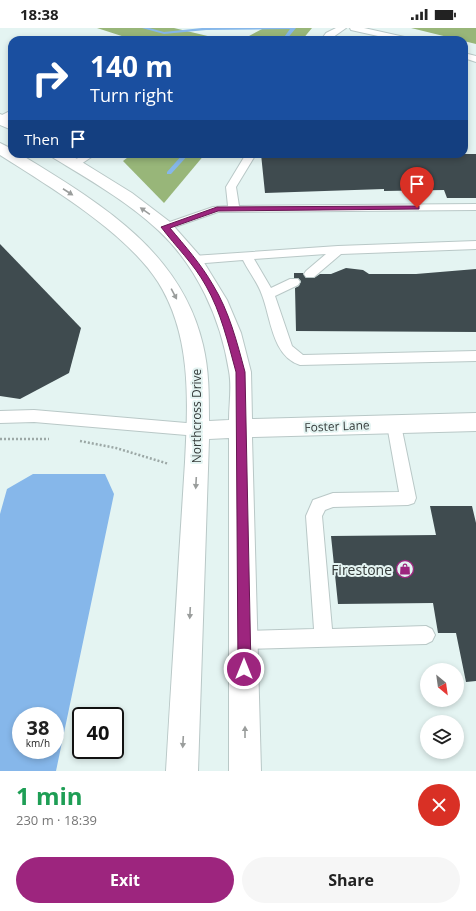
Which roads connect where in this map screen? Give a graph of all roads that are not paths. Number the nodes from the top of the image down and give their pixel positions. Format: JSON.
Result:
{"nodes":[{"id":1,"x":342,"y":28,"type":"edge"},
{"id":2,"x":354,"y":28,"type":"edge"},
{"id":3,"x":328,"y":36,"type":"edge"},
{"id":4,"x":389,"y":36,"type":"edge"},
{"id":5,"x":16,"y":158,"type":"edge"},
{"id":6,"x":64,"y":158,"type":"edge"},
{"id":7,"x":84,"y":158,"type":"edge"},
{"id":8,"x":249,"y":158,"type":"edge"},
{"id":9,"x":74,"y":164,"type":"junction"},
{"id":10,"x":47,"y":178,"type":"junction"},
{"id":11,"x":476,"y":206,"type":"edge"},
{"id":12,"x":234,"y":209,"type":"junction"},
{"id":13,"x":165,"y":227,"type":"junction"},
{"id":14,"x":476,"y":246,"type":"edge"},
{"id":15,"x":338,"y":250,"type":"junction"},
{"id":16,"x":246,"y":256,"type":"junction"},
{"id":17,"x":193,"y":260,"type":"junction"},
{"id":18,"x":310,"y":274,"type":"dead end"},
{"id":19,"x":294,"y":282,"type":"dead end"},
{"id":20,"x":268,"y":294,"type":"junction"},
{"id":21,"x":476,"y":356,"type":"edge"},
{"id":22,"x":0,"y":417,"type":"edge"},
{"id":23,"x":476,"y":422,"type":"edge"},
{"id":24,"x":394,"y":425,"type":"junction"},
{"id":25,"x":198,"y":430,"type":"junction"},
{"id":26,"x":241,"y":430,"type":"junction"},
{"id":27,"x":426,"y":635,"type":"dead end"},
{"id":28,"x":324,"y":638,"type":"junction"},
{"id":29,"x":244,"y":640,"type":"junction"},
{"id":30,"x":182,"y":771,"type":"edge"},
{"id":31,"x":245,"y":771,"type":"edge"}],
"edges":[{"from":1,"to":3,"type":"lane"},
{"from":2,"to":4,"type":"lane"},
{"from":5,"to":10,"type":"street","name":"Northcross Drive"},
{"from":6,"to":9,"type":"street"},
{"from":7,"to":9,"type":"lane"},
{"from":8,"to":12,"type":"lane"},
{"from":9,"to":10,"type":"street"},
{"from":13,"to":9,"type":"street","one_way":true},
{"from":10,"to":25,"type":"street","name":"Northcross Drive","one_way":true},
{"from":11,"to":12,"type":"lane"},
{"from":12,"to":13,"type":"lane"},
{"from":13,"to":17,"type":"street"},
{"from":14,"to":15,"type":"lane"},
{"from":15,"to":16,"type":"lane"},
{"from":15,"to":18,"type":"lane"},
{"from":16,"to":17,"type":"lane"},
{"from":16,"to":20,"type":"lane"},
{"from":17,"to":26,"type":"street"},
{"from":19,"to":20,"type":"lane"},
{"from":20,"to":21,"type":"lane"},
{"from":22,"to":25,"type":"lane"},
{"from":23,"to":24,"type":"street","name":"Foster Lane"},
{"from":24,"to":26,"type":"street","name":"Foster Lane"},
{"from":24,"to":28,"type":"lane"},
{"from":25,"to":26,"type":"street","name":"Foster Lane"},
{"from":25,"to":30,"type":"street","name":"Northcross Drive","one_way":true},
{"from":26,"to":29,"type":"street"},
{"from":27,"to":28,"type":"lane"},
{"from":28,"to":29,"type":"lane"},
{"from":31,"to":29,"type":"street","one_way":true}]}
